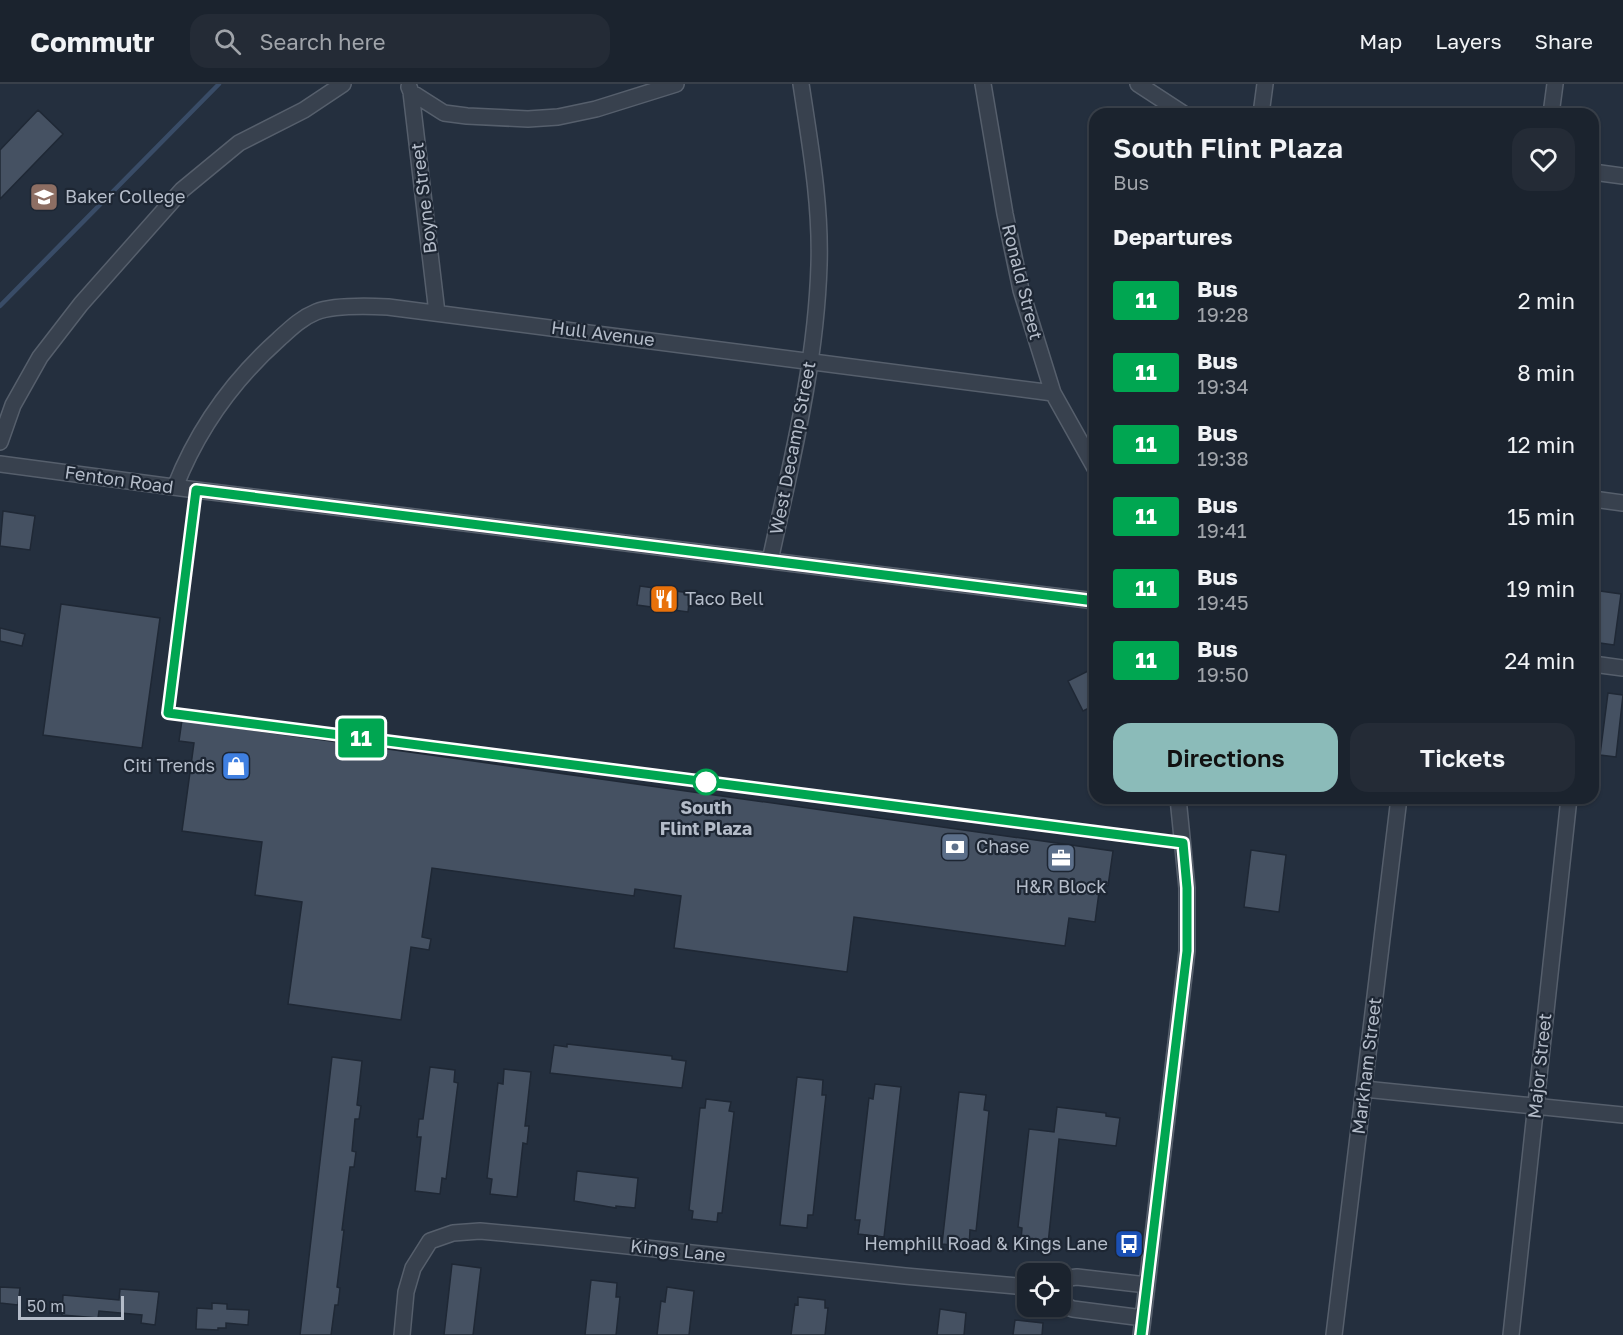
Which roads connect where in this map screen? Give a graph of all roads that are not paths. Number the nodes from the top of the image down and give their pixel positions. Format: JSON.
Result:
{"nodes":[{"id":1,"x":343,"y":84,"type":"edge"},
{"id":2,"x":676,"y":84,"type":"edge"},
{"id":3,"x":801,"y":84,"type":"edge"},
{"id":4,"x":983,"y":84,"type":"edge"},
{"id":5,"x":1138,"y":84,"type":"edge"},
{"id":6,"x":1265,"y":84,"type":"edge"},
{"id":7,"x":1555,"y":84,"type":"edge"},
{"id":8,"x":409,"y":88,"type":"edge"},
{"id":9,"x":1175,"y":108,"type":"edge"},
{"id":10,"x":1263,"y":108,"type":"edge"},
{"id":11,"x":1552,"y":108,"type":"edge"},
{"id":12,"x":1599,"y":173,"type":"edge"},
{"id":13,"x":1623,"y":176,"type":"edge"},
{"id":14,"x":437,"y":313,"type":"junction"},
{"id":15,"x":811,"y":360,"type":"junction"},
{"id":16,"x":1053,"y":393,"type":"junction"},
{"id":17,"x":0,"y":442,"type":"edge"},
{"id":18,"x":1089,"y":457,"type":"edge"},
{"id":19,"x":0,"y":464,"type":"edge"},
{"id":20,"x":175,"y":488,"type":"junction"},
{"id":21,"x":1599,"y":501,"type":"edge"},
{"id":22,"x":1623,"y":503,"type":"edge"},
{"id":23,"x":770,"y":561,"type":"junction"},
{"id":24,"x":1089,"y":600,"type":"edge"},
{"id":25,"x":1599,"y":665,"type":"edge"},
{"id":26,"x":1623,"y":668,"type":"edge"},
{"id":27,"x":1179,"y":804,"type":"edge"},
{"id":28,"x":1398,"y":804,"type":"edge"},
{"id":29,"x":1568,"y":804,"type":"edge"},
{"id":30,"x":1364,"y":1089,"type":"junction"},
{"id":31,"x":1535,"y":1106,"type":"junction"},
{"id":32,"x":1623,"y":1115,"type":"edge"},
{"id":33,"x":1071,"y":1278,"type":"edge"},
{"id":34,"x":1147,"y":1285,"type":"junction"},
{"id":35,"x":1017,"y":1286,"type":"edge"},
{"id":36,"x":1071,"y":1308,"type":"edge"},
{"id":37,"x":1143,"y":1318,"type":"junction"},
{"id":38,"x":402,"y":1335,"type":"edge"},
{"id":39,"x":1141,"y":1335,"type":"edge"},
{"id":40,"x":1334,"y":1335,"type":"edge"},
{"id":41,"x":1511,"y":1335,"type":"edge"}],
"edges":[{"from":1,"to":17,"type":"street"},
{"from":2,"to":8,"type":"street"},
{"from":3,"to":15,"type":"street","name":"West Decamp Street"},
{"from":4,"to":16,"type":"street","name":"Ronald Street"},
{"from":5,"to":9,"type":"street"},
{"from":6,"to":10,"type":"street"},
{"from":7,"to":11,"type":"street"},
{"from":8,"to":14,"type":"street","name":"Boyne Street"},
{"from":12,"to":13,"type":"street"},
{"from":14,"to":15,"type":"street","name":"Hull Avenue"},
{"from":14,"to":20,"type":"street","name":"Hull Avenue"},
{"from":15,"to":16,"type":"street","name":"Hull Avenue"},
{"from":15,"to":23,"type":"street","name":"West Decamp Street"},
{"from":16,"to":18,"type":"street","name":"Ronald Street"},
{"from":19,"to":20,"type":"street","name":"Fenton Road"},
{"from":20,"to":23,"type":"street","name":"Fenton Road"},
{"from":21,"to":22,"type":"street"},
{"from":23,"to":24,"type":"street","name":"Fenton Road"},
{"from":25,"to":26,"type":"street"},
{"from":27,"to":34,"type":"street"},
{"from":28,"to":30,"type":"street","name":"Markham Street"},
{"from":29,"to":31,"type":"street","name":"Major Street"},
{"from":30,"to":31,"type":"street"},
{"from":30,"to":40,"type":"street","name":"Markham Street"},
{"from":31,"to":32,"type":"street"},
{"from":31,"to":41,"type":"street","name":"Major Street"},
{"from":33,"to":34,"type":"street"},
{"from":34,"to":37,"type":"street"},
{"from":35,"to":38,"type":"street","name":"Kings Lane"},
{"from":36,"to":37,"type":"street"},
{"from":37,"to":39,"type":"street"}]}
